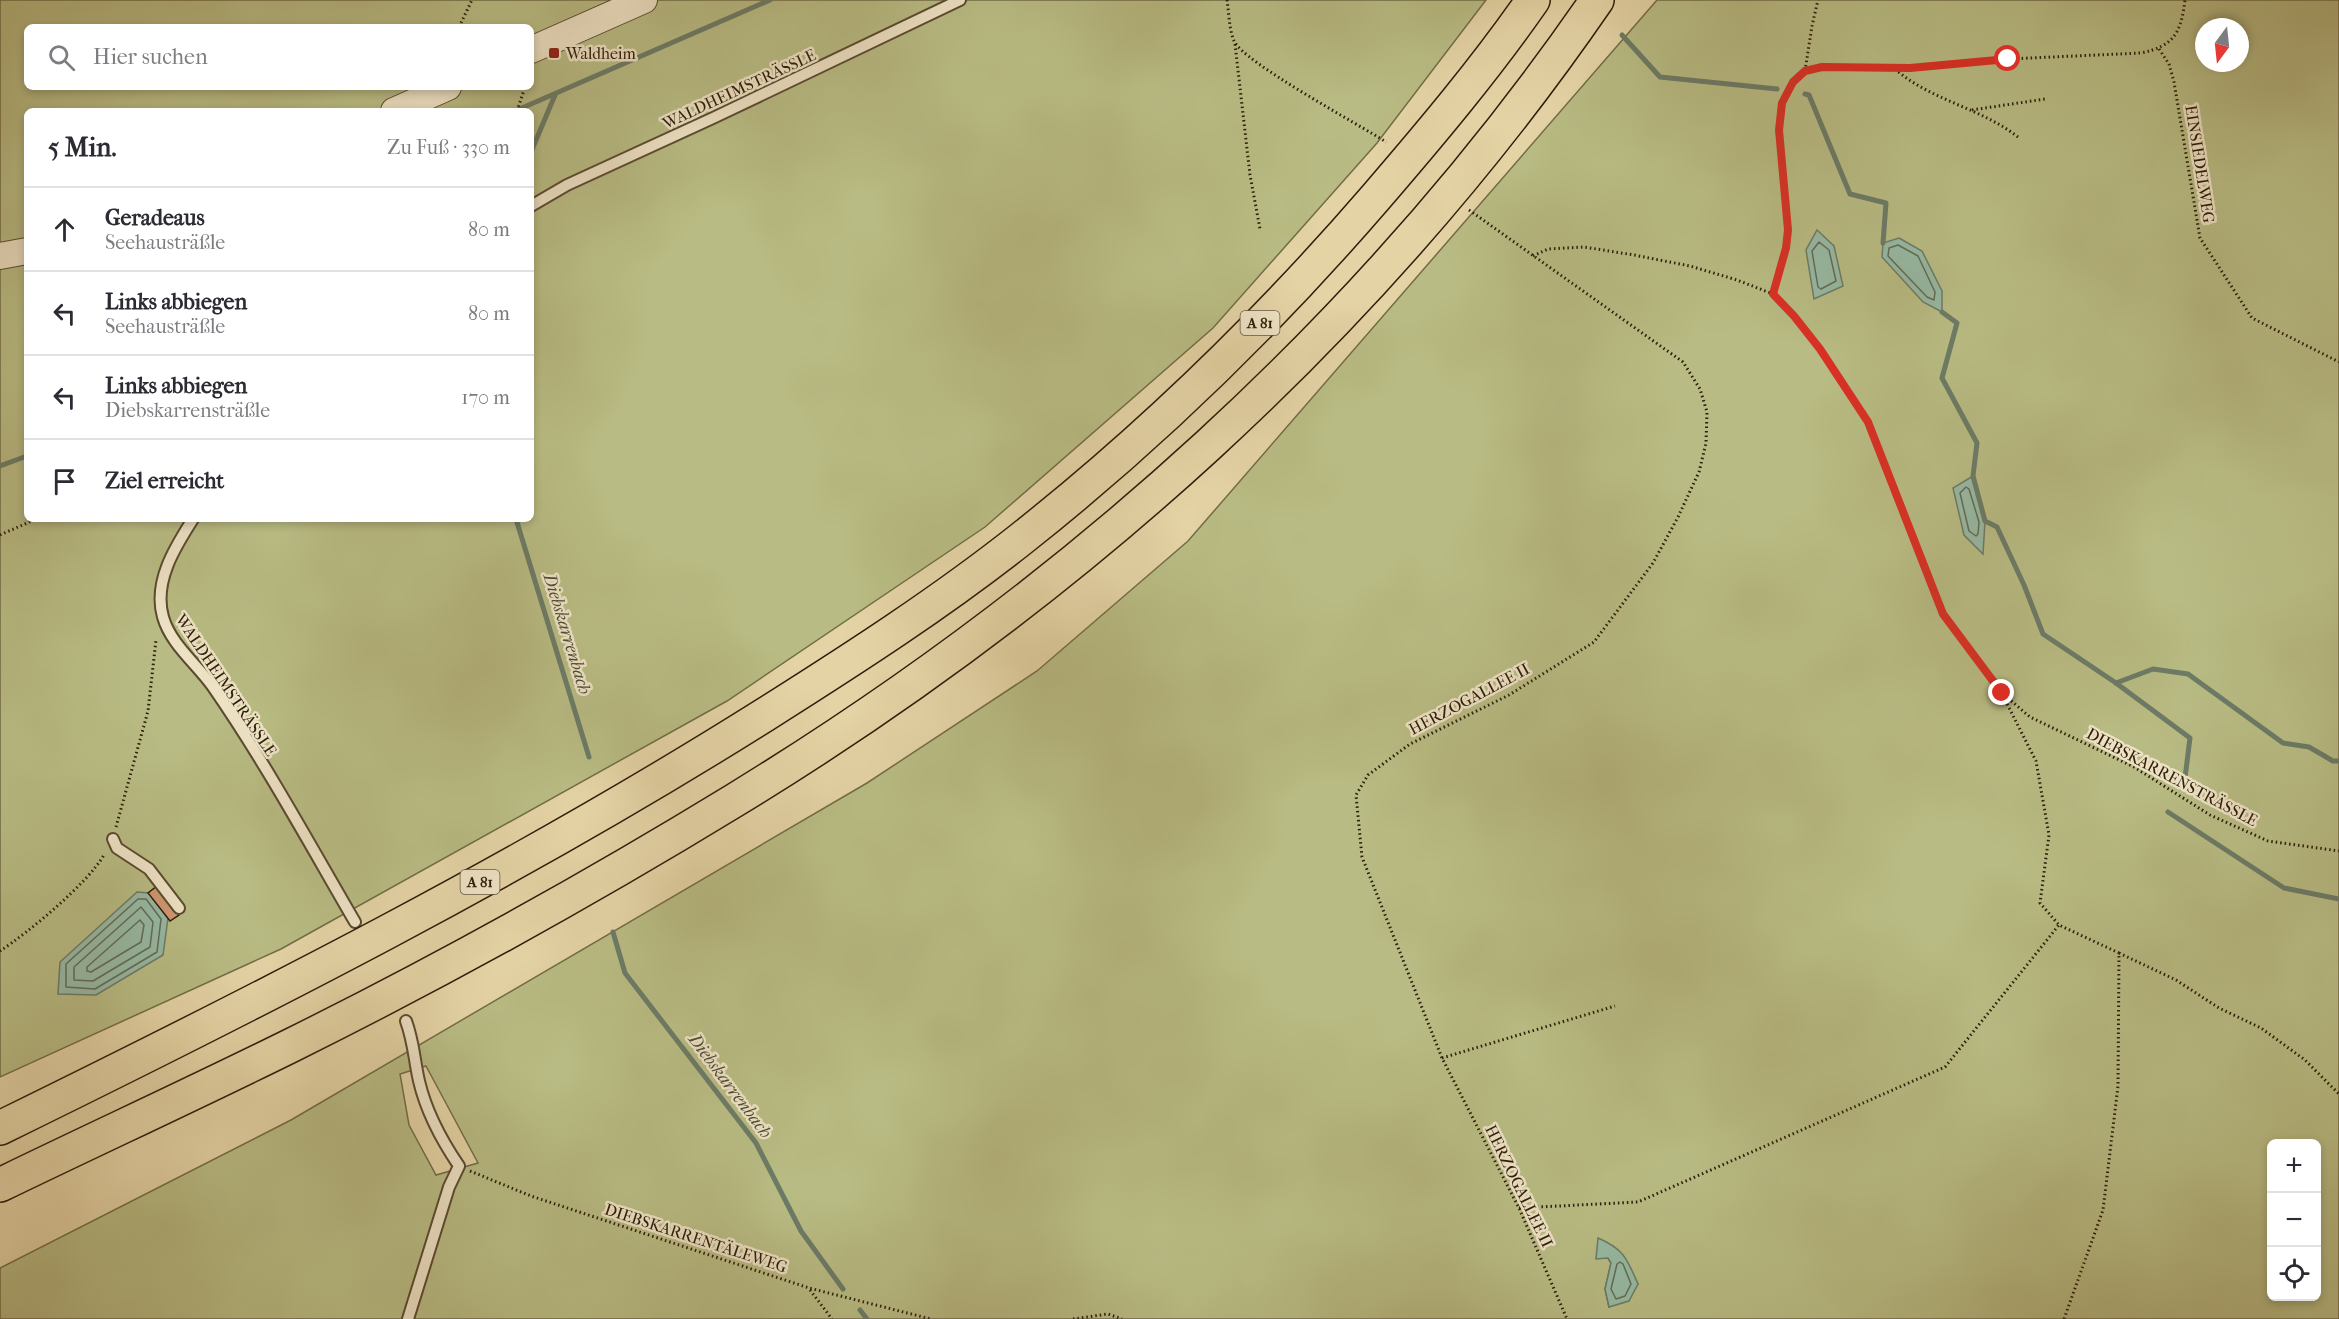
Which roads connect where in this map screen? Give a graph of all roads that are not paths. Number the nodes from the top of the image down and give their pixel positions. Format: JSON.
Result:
{"nodes":[{"id":1,"x":644,"y":0,"type":"edge"},
{"id":2,"x":960,"y":0,"type":"edge"},
{"id":3,"x":1533,"y":0,"type":"edge"},
{"id":4,"x":1597,"y":0,"type":"edge"},
{"id":5,"x":534,"y":49,"type":"edge"},
{"id":6,"x":441,"y":90,"type":"edge"},
{"id":7,"x":401,"y":108,"type":"edge"},
{"id":8,"x":534,"y":204,"type":"edge"},
{"id":9,"x":24,"y":252,"type":"edge"},
{"id":10,"x":0,"y":256,"type":"edge"},
{"id":11,"x":190,"y":522,"type":"edge"},
{"id":12,"x":113,"y":839,"type":"road end"},
{"id":13,"x":179,"y":908,"type":"dead end"},
{"id":14,"x":355,"y":922,"type":"dead end"},
{"id":15,"x":405,"y":1021,"type":"dead end"},
{"id":16,"x":0,"y":1128,"type":"edge"},
{"id":17,"x":0,"y":1185,"type":"edge"},
{"id":18,"x":408,"y":1319,"type":"edge"}],
"edges":[{"from":1,"to":5,"type":"street"},
{"from":2,"to":8,"type":"lane","name":"WALDHEIMSTRÄSSLE"},
{"from":3,"to":16,"type":"highway","number":"A 81"},
{"from":4,"to":17,"type":"highway"},
{"from":6,"to":7,"type":"street"},
{"from":9,"to":10,"type":"street"},
{"from":11,"to":14,"type":"lane","name":"WALDHEIMSTRÄSSLE"},
{"from":12,"to":13,"type":"lane"},
{"from":15,"to":18,"type":"lane"}]}
